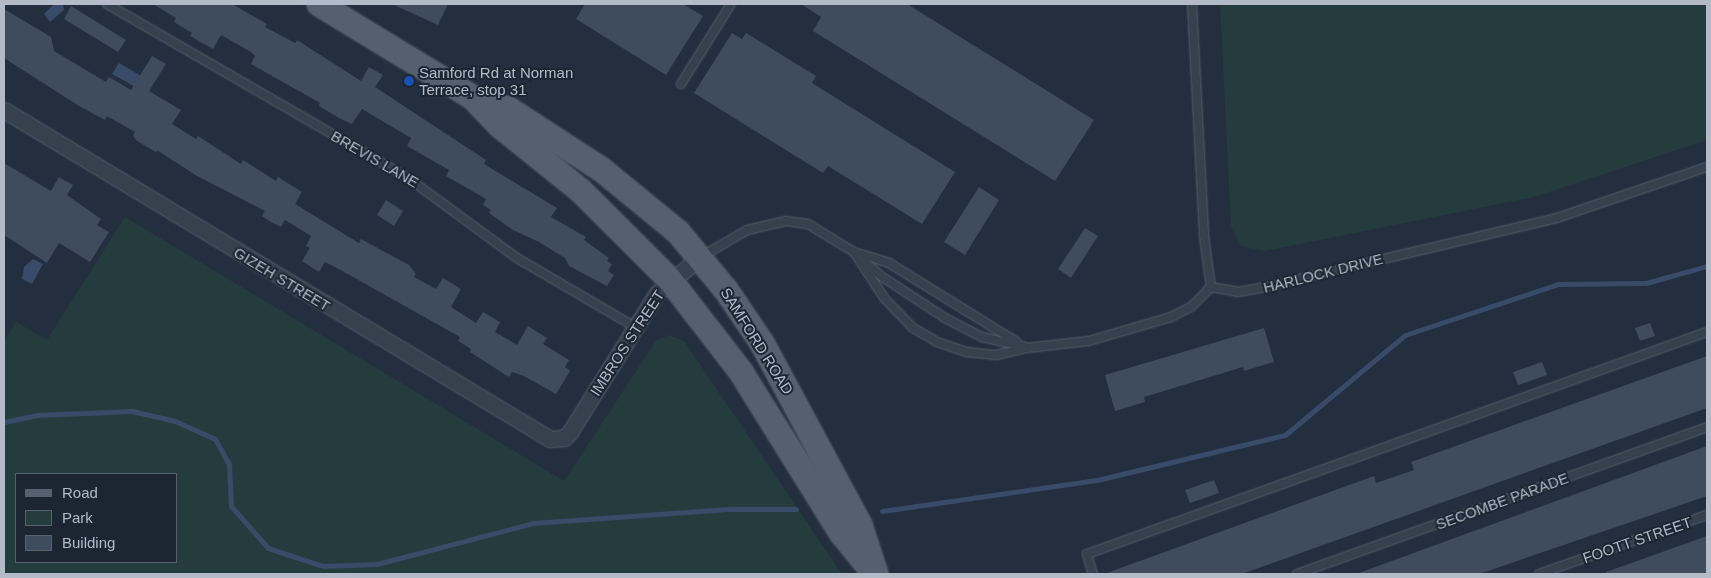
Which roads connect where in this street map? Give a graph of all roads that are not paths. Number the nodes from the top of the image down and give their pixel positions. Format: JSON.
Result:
{"nodes":[{"id":1,"x":107,"y":4,"type":"edge"},
{"id":2,"x":319,"y":4,"type":"edge"},
{"id":3,"x":731,"y":4,"type":"edge"},
{"id":4,"x":1192,"y":4,"type":"edge"},
{"id":5,"x":681,"y":84,"type":"dead end"},
{"id":6,"x":472,"y":97,"type":"junction"},
{"id":7,"x":4,"y":110,"type":"edge"},
{"id":8,"x":1707,"y":167,"type":"edge"},
{"id":9,"x":854,"y":252,"type":"junction"},
{"id":10,"x":700,"y":257,"type":"junction"},
{"id":11,"x":670,"y":280,"type":"junction"},
{"id":12,"x":1211,"y":287,"type":"junction"},
{"id":13,"x":635,"y":327,"type":"junction"},
{"id":14,"x":1707,"y":332,"type":"edge"},
{"id":15,"x":1027,"y":348,"type":"junction"},
{"id":16,"x":1707,"y":427,"type":"edge"},
{"id":17,"x":564,"y":438,"type":"joint"},
{"id":18,"x":1707,"y":515,"type":"edge"},
{"id":19,"x":876,"y":574,"type":"edge"},
{"id":20,"x":1094,"y":574,"type":"edge"},
{"id":21,"x":1296,"y":574,"type":"edge"},
{"id":22,"x":1539,"y":574,"type":"edge"}],
"edges":[{"from":1,"to":13,"type":"lane","name":"BREVIS LANE"},
{"from":2,"to":6,"type":"main road","name":"SAMFORD ROAD"},
{"from":3,"to":5,"type":"lane"},
{"from":4,"to":12,"type":"lane"},
{"from":6,"to":10,"type":"main road","name":"SAMFORD ROAD"},
{"from":6,"to":11,"type":"main road","name":"SAMFORD ROAD"},
{"from":7,"to":17,"type":"street","name":"GIZEH STREET"},
{"from":8,"to":12,"type":"lane","name":"HARLOCK DRIVE"},
{"from":9,"to":10,"type":"lane"},
{"from":9,"to":15,"type":"lane"},
{"from":9,"to":15,"type":"lane"},
{"from":9,"to":15,"type":"lane"},
{"from":10,"to":11,"type":"street","name":"IMBROS STREET"},
{"from":10,"to":19,"type":"main road","name":"SAMFORD ROAD"},
{"from":11,"to":13,"type":"street","name":"IMBROS STREET"},
{"from":11,"to":19,"type":"main road","name":"SAMFORD ROAD"},
{"from":12,"to":15,"type":"lane"},
{"from":13,"to":17,"type":"street","name":"IMBROS STREET"},
{"from":14,"to":20,"type":"lane"},
{"from":16,"to":21,"type":"lane","name":"SECOMBE PARADE"},
{"from":18,"to":22,"type":"lane","name":"FOOTT STREET"}]}
